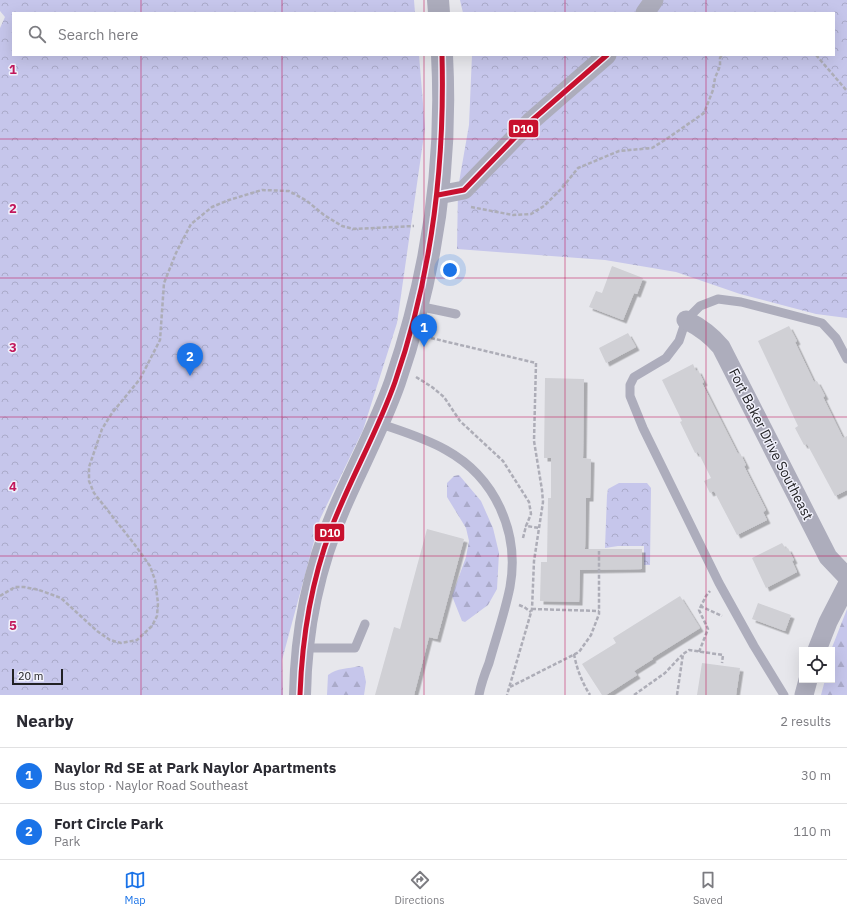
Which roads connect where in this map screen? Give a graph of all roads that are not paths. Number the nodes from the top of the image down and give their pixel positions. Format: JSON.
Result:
{"nodes":[{"id":1,"x":438,"y":0,"type":"edge"},
{"id":2,"x":654,"y":0,"type":"edge"},
{"id":3,"x":439,"y":12,"type":"edge"},
{"id":4,"x":646,"y":12,"type":"edge"},
{"id":5,"x":442,"y":56,"type":"edge"},
{"id":6,"x":606,"y":56,"type":"edge"},
{"id":7,"x":438,"y":195,"type":"junction"},
{"id":8,"x":418,"y":306,"type":"junction"},
{"id":9,"x":456,"y":314,"type":"dead end"},
{"id":10,"x":686,"y":320,"type":"junction"},
{"id":11,"x":847,"y":359,"type":"edge"},
{"id":12,"x":378,"y":423,"type":"junction"},
{"id":13,"x":847,"y":577,"type":"edge"},
{"id":14,"x":847,"y":585,"type":"edge"},
{"id":15,"x":365,"y":624,"type":"dead end"},
{"id":16,"x":818,"y":647,"type":"edge"},
{"id":17,"x":303,"y":648,"type":"junction"},
{"id":18,"x":807,"y":683,"type":"edge"},
{"id":19,"x":300,"y":695,"type":"edge"},
{"id":20,"x":479,"y":695,"type":"edge"},
{"id":21,"x":784,"y":695,"type":"edge"},
{"id":22,"x":804,"y":695,"type":"edge"}],
"edges":[{"from":1,"to":3,"type":"street"},
{"from":2,"to":4,"type":"street"},
{"from":5,"to":7,"type":"street"},
{"from":6,"to":7,"type":"street"},
{"from":7,"to":8,"type":"street"},
{"from":8,"to":9,"type":"lane"},
{"from":8,"to":12,"type":"street"},
{"from":10,"to":11,"type":"lane"},
{"from":10,"to":13,"type":"street","name":"Fort Baker Drive Southeast"},
{"from":10,"to":21,"type":"lane"},
{"from":12,"to":17,"type":"street"},
{"from":12,"to":20,"type":"lane"},
{"from":14,"to":16,"type":"street"},
{"from":15,"to":17,"type":"lane"},
{"from":17,"to":19,"type":"street"},
{"from":18,"to":22,"type":"street"}]}
